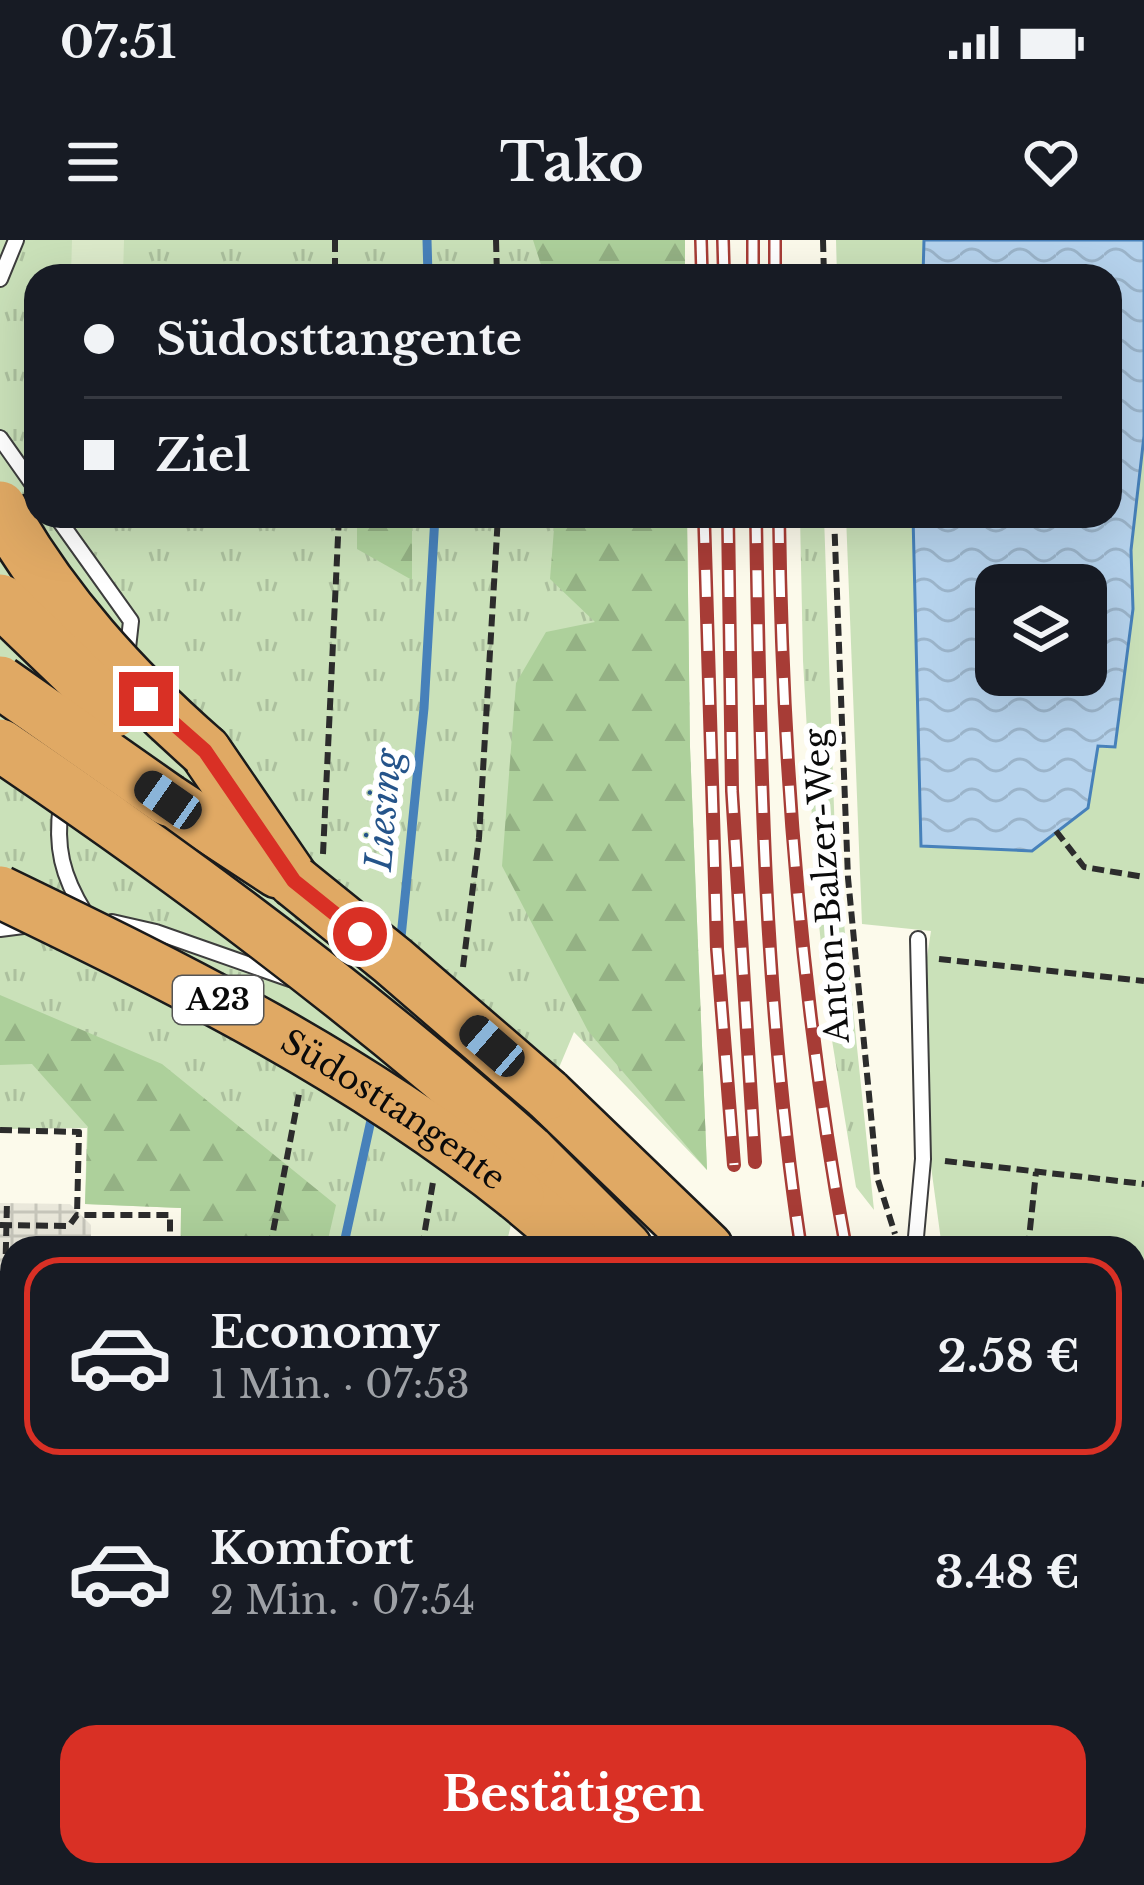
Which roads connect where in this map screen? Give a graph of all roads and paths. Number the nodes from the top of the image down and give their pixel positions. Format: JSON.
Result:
{"nodes":[{"id":1,"x":16,"y":240,"type":"edge"},
{"id":2,"x":0,"y":279,"type":"edge"},
{"id":3,"x":0,"y":438,"type":"edge"},
{"id":4,"x":24,"y":472,"type":"edge"},
{"id":5,"x":0,"y":507,"type":"edge"},
{"id":6,"x":64,"y":528,"type":"edge"},
{"id":7,"x":338,"y":528,"type":"edge"},
{"id":8,"x":497,"y":528,"type":"edge"},
{"id":9,"x":835,"y":528,"type":"edge"},
{"id":10,"x":0,"y":600,"type":"edge"},
{"id":11,"x":0,"y":682,"type":"edge"},
{"id":12,"x":0,"y":745,"type":"edge"},
{"id":13,"x":77,"y":753,"type":"dead end"},
{"id":14,"x":65,"y":769,"type":"dead end"},
{"id":15,"x":1056,"y":831,"type":"dead end"},
{"id":16,"x":308,"y":878,"type":"junction"},
{"id":17,"x":1144,"y":878,"type":"edge"},
{"id":18,"x":0,"y":892,"type":"edge"},
{"id":19,"x":87,"y":917,"type":"junction"},
{"id":20,"x":0,"y":929,"type":"edge"},
{"id":21,"x":918,"y":939,"type":"dead end"},
{"id":22,"x":918,"y":956,"type":"junction"},
{"id":23,"x":462,"y":971,"type":"dead end"},
{"id":24,"x":1144,"y":981,"type":"edge"},
{"id":25,"x":312,"y":986,"type":"dead end"},
{"id":26,"x":299,"y":1093,"type":"dead end"},
{"id":27,"x":3,"y":1133,"type":"edge"},
{"id":28,"x":923,"y":1159,"type":"junction"},
{"id":29,"x":435,"y":1167,"type":"dead end"},
{"id":30,"x":1036,"y":1172,"type":"junction"},
{"id":31,"x":524,"y":1173,"type":"junction"},
{"id":32,"x":1144,"y":1184,"type":"edge"},
{"id":33,"x":7,"y":1202,"type":"dead end"},
{"id":34,"x":77,"y":1214,"type":"junction"},
{"id":35,"x":3,"y":1225,"type":"edge"},
{"id":36,"x":170,"y":1236,"type":"edge"},
{"id":37,"x":272,"y":1236,"type":"edge"},
{"id":38,"x":424,"y":1236,"type":"edge"},
{"id":39,"x":572,"y":1236,"type":"edge"},
{"id":40,"x":610,"y":1236,"type":"edge"},
{"id":41,"x":695,"y":1236,"type":"edge"},
{"id":42,"x":897,"y":1236,"type":"edge"},
{"id":43,"x":916,"y":1236,"type":"edge"},
{"id":44,"x":1029,"y":1236,"type":"edge"}],
"edges":[{"from":1,"to":2,"type":"lane"},
{"from":3,"to":4,"type":"lane"},
{"from":5,"to":16,"type":"highway","bridge":true},
{"from":6,"to":13,"type":"lane"},
{"from":7,"to":16,"type":"path"},
{"from":8,"to":23,"type":"path"},
{"from":9,"to":42,"type":"path","name":"Anton-Balzer-Weg"},
{"from":10,"to":16,"type":"highway","bridge":true},
{"from":11,"to":16,"type":"highway","bridge":true},
{"from":12,"to":31,"type":"highway","bridge":true},
{"from":14,"to":19,"type":"lane"},
{"from":15,"to":17,"type":"path"},
{"from":16,"to":41,"type":"highway","bridge":true},
{"from":18,"to":31,"type":"highway","name":"Südosttangente","number":"A23","bridge":true},
{"from":19,"to":20,"type":"lane"},
{"from":19,"to":25,"type":"lane"},
{"from":21,"to":22,"type":"lane"},
{"from":22,"to":24,"type":"path"},
{"from":22,"to":28,"type":"lane"},
{"from":26,"to":37,"type":"path"},
{"from":27,"to":34,"type":"path"},
{"from":28,"to":30,"type":"path"},
{"from":28,"to":43,"type":"lane"},
{"from":29,"to":38,"type":"path"},
{"from":30,"to":32,"type":"path"},
{"from":30,"to":44,"type":"path"},
{"from":31,"to":39,"type":"highway","name":"Südosttangente","number":"A23"},
{"from":31,"to":40,"type":"highway"},
{"from":33,"to":35,"type":"path"},
{"from":34,"to":35,"type":"path"},
{"from":34,"to":36,"type":"path"}]}
